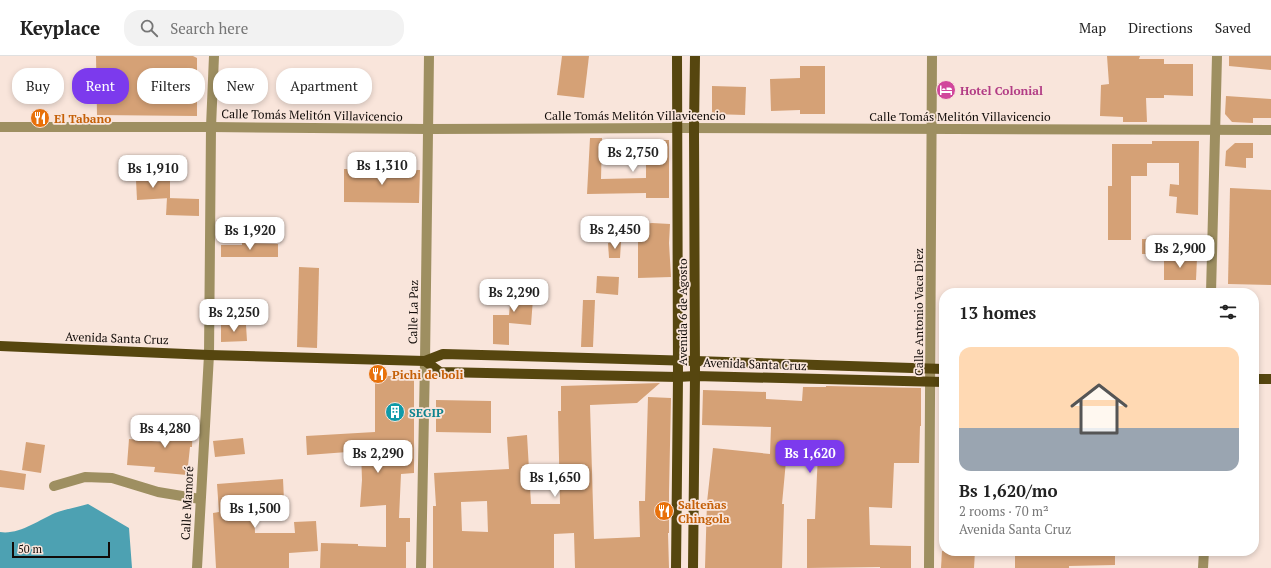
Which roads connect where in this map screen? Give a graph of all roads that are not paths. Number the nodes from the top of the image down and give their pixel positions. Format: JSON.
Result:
{"nodes":[{"id":1,"x":214,"y":56,"type":"edge"},
{"id":2,"x":429,"y":56,"type":"edge"},
{"id":3,"x":677,"y":56,"type":"edge"},
{"id":4,"x":695,"y":56,"type":"edge"},
{"id":5,"x":932,"y":56,"type":"edge"},
{"id":6,"x":1217,"y":56,"type":"edge"},
{"id":7,"x":0,"y":127,"type":"edge"},
{"id":8,"x":211,"y":127,"type":"junction"},
{"id":9,"x":677,"y":128,"type":"junction"},
{"id":10,"x":694,"y":128,"type":"junction"},
{"id":11,"x":931,"y":128,"type":"junction"},
{"id":12,"x":427,"y":129,"type":"junction"},
{"id":13,"x":1214,"y":130,"type":"junction"},
{"id":14,"x":1271,"y":130,"type":"edge"},
{"id":15,"x":1211,"y":288,"type":"edge"},
{"id":16,"x":0,"y":346,"type":"edge"},
{"id":17,"x":209,"y":355,"type":"junction"},
{"id":18,"x":425,"y":361,"type":"junction"},
{"id":19,"x":678,"y":361,"type":"junction"},
{"id":20,"x":695,"y":361,"type":"junction"},
{"id":21,"x":931,"y":369,"type":"junction"},
{"id":22,"x":939,"y":369,"type":"edge"},
{"id":23,"x":695,"y":376,"type":"junction"},
{"id":24,"x":678,"y":377,"type":"junction"},
{"id":25,"x":1259,"y":379,"type":"edge"},
{"id":26,"x":1271,"y":379,"type":"edge"},
{"id":27,"x":931,"y":382,"type":"junction"},
{"id":28,"x":939,"y":382,"type":"edge"},
{"id":29,"x":54,"y":486,"type":"dead end"},
{"id":30,"x":200,"y":499,"type":"junction"},
{"id":31,"x":1204,"y":556,"type":"edge"},
{"id":32,"x":197,"y":568,"type":"edge"},
{"id":33,"x":421,"y":568,"type":"edge"},
{"id":34,"x":676,"y":568,"type":"edge"},
{"id":35,"x":694,"y":568,"type":"edge"},
{"id":36,"x":929,"y":568,"type":"edge"},
{"id":37,"x":1203,"y":568,"type":"edge"}],
"edges":[{"from":1,"to":8,"type":"street","name":"Calle Mamoré"},
{"from":2,"to":12,"type":"street","name":"Calle La Paz"},
{"from":3,"to":9,"type":"main road","name":"Avenida 6 de Agosto"},
{"from":4,"to":10,"type":"main road","name":"Avenida 6 de Agosto"},
{"from":5,"to":11,"type":"street","name":"Calle Antonio Vaca Diez"},
{"from":6,"to":13,"type":"street"},
{"from":7,"to":8,"type":"street","name":"Calle Tomás Melitón Villavicencio"},
{"from":8,"to":12,"type":"street","name":"Calle Tomás Melitón Villavicencio"},
{"from":8,"to":17,"type":"street","name":"Calle Mamoré"},
{"from":9,"to":10,"type":"street","name":"Calle Tomás Melitón Villavicencio"},
{"from":9,"to":12,"type":"street","name":"Calle Tomás Melitón Villavicencio"},
{"from":9,"to":19,"type":"main road","name":"Avenida 6 de Agosto"},
{"from":10,"to":11,"type":"street","name":"Calle Tomás Melitón Villavicencio"},
{"from":10,"to":20,"type":"main road","name":"Avenida 6 de Agosto"},
{"from":11,"to":13,"type":"street","name":"Calle Tomás Melitón Villavicencio"},
{"from":11,"to":21,"type":"street","name":"Calle Antonio Vaca Diez"},
{"from":12,"to":18,"type":"street","name":"Calle La Paz"},
{"from":13,"to":14,"type":"street","name":"Calle Tomás Melitón Villavicencio"},
{"from":13,"to":15,"type":"street"},
{"from":16,"to":17,"type":"main road","name":"Avenida Santa Cruz"},
{"from":17,"to":18,"type":"main road","name":"Avenida Santa Cruz"},
{"from":17,"to":30,"type":"street","name":"Calle Mamoré"},
{"from":18,"to":19,"type":"main road","name":"Avenida Santa Cruz"},
{"from":18,"to":24,"type":"main road","name":"Avenida Santa Cruz"},
{"from":18,"to":33,"type":"street","name":"Calle La Paz"},
{"from":19,"to":20,"type":"main road","name":"Avenida Santa Cruz"},
{"from":19,"to":24,"type":"main road","name":"Avenida 6 de Agosto"},
{"from":20,"to":21,"type":"main road","name":"Avenida Santa Cruz"},
{"from":20,"to":23,"type":"main road","name":"Avenida 6 de Agosto"},
{"from":21,"to":22,"type":"main road","name":"Avenida Santa Cruz"},
{"from":21,"to":27,"type":"street","name":"Calle Antonio Vaca Diez"},
{"from":23,"to":24,"type":"main road","name":"Avenida Santa Cruz"},
{"from":23,"to":27,"type":"main road","name":"Avenida Santa Cruz"},
{"from":23,"to":35,"type":"main road","name":"Avenida 6 de Agosto"},
{"from":24,"to":34,"type":"main road","name":"Avenida 6 de Agosto"},
{"from":25,"to":26,"type":"main road"},
{"from":27,"to":28,"type":"main road","name":"Avenida Santa Cruz"},
{"from":27,"to":36,"type":"street","name":"Calle Antonio Vaca Diez"},
{"from":29,"to":30,"type":"street"},
{"from":30,"to":32,"type":"street","name":"Calle Mamoré"},
{"from":31,"to":37,"type":"street"}]}
